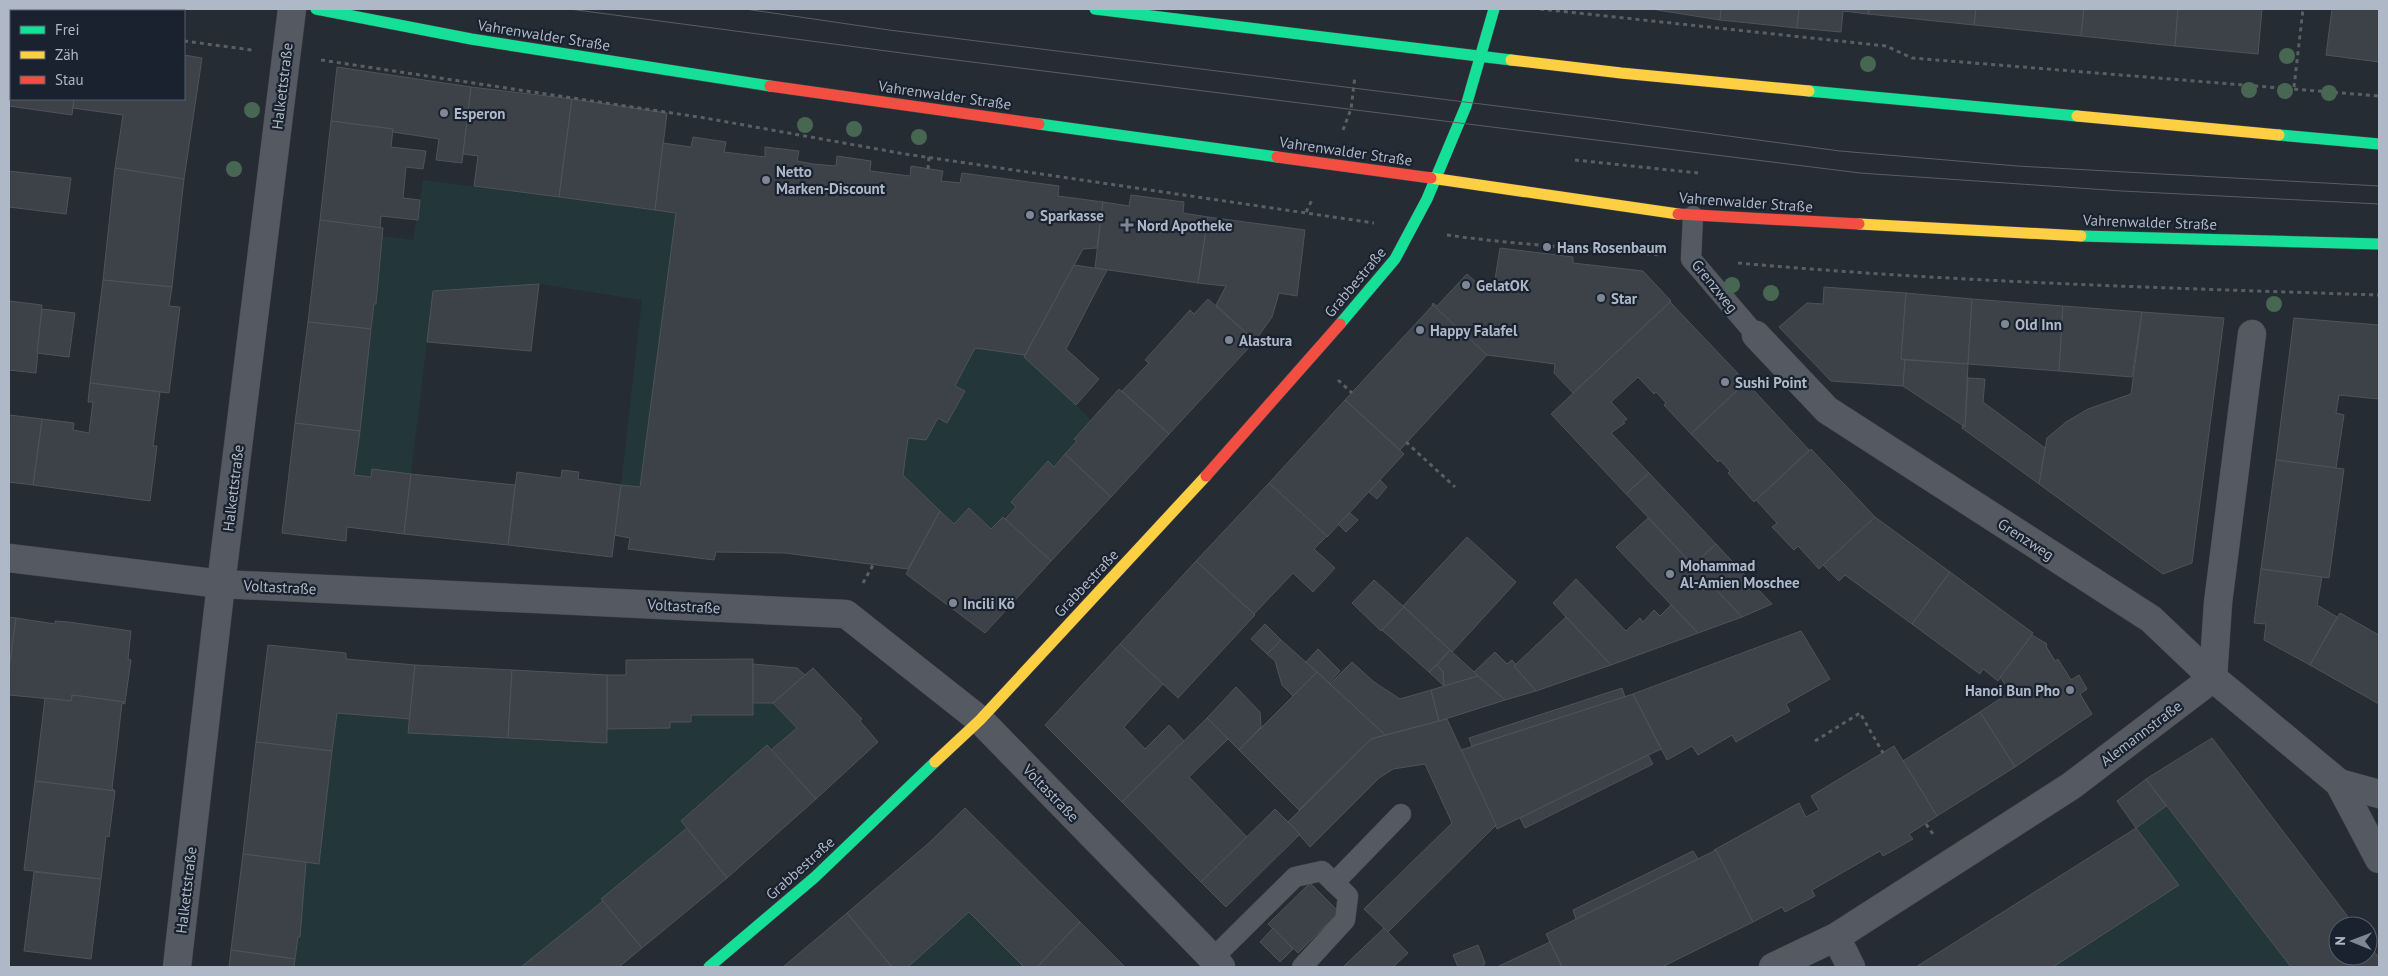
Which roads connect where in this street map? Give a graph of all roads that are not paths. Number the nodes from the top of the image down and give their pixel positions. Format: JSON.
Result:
{"nodes":[{"id":1,"x":292,"y":9,"type":"edge"},
{"id":2,"x":316,"y":9,"type":"edge"},
{"id":3,"x":1095,"y":9,"type":"edge"},
{"id":4,"x":1494,"y":9,"type":"edge"},
{"id":5,"x":1483,"y":56,"type":"junction"},
{"id":6,"x":2379,"y":144,"type":"edge"},
{"id":7,"x":1436,"y":178,"type":"junction"},
{"id":8,"x":1694,"y":216,"type":"junction"},
{"id":9,"x":2379,"y":244,"type":"edge"},
{"id":10,"x":2252,"y":334,"type":"dead end"},
{"id":11,"x":1756,"y":335,"type":"joint"},
{"id":12,"x":9,"y":558,"type":"edge"},
{"id":13,"x":221,"y":584,"type":"junction"},
{"id":14,"x":2213,"y":678,"type":"junction"},
{"id":15,"x":980,"y":720,"type":"junction"},
{"id":16,"x":2339,"y":783,"type":"junction"},
{"id":17,"x":2379,"y":794,"type":"edge"},
{"id":18,"x":1401,"y":814,"type":"dead end"},
{"id":19,"x":2379,"y":860,"type":"edge"},
{"id":20,"x":1334,"y":883,"type":"junction"},
{"id":21,"x":1836,"y":937,"type":"junction"},
{"id":22,"x":1216,"y":963,"type":"edge"},
{"id":23,"x":177,"y":967,"type":"edge"},
{"id":24,"x":709,"y":967,"type":"edge"},
{"id":25,"x":1302,"y":967,"type":"edge"},
{"id":26,"x":1773,"y":967,"type":"edge"},
{"id":27,"x":1851,"y":967,"type":"edge"}],
"edges":[{"from":1,"to":13,"type":"street","name":"Halkettstraße"},
{"from":2,"to":7,"type":"main road","name":"Vahrenwalder Straße"},
{"from":3,"to":5,"type":"main road"},
{"from":4,"to":5,"type":"main road","name":"Grabbestraße"},
{"from":5,"to":6,"type":"main road"},
{"from":5,"to":7,"type":"main road","name":"Grabbestraße"},
{"from":7,"to":8,"type":"main road","name":"Vahrenwalder Straße"},
{"from":7,"to":15,"type":"main road","name":"Grabbestraße"},
{"from":8,"to":9,"type":"main road","name":"Vahrenwalder Straße"},
{"from":8,"to":11,"type":"lane","name":"Grenzweg"},
{"from":10,"to":14,"type":"street"},
{"from":11,"to":14,"type":"street","name":"Grenzweg"},
{"from":12,"to":13,"type":"street","name":"Voltastraße"},
{"from":13,"to":15,"type":"street","name":"Voltastraße"},
{"from":13,"to":23,"type":"street","name":"Halkettstraße"},
{"from":14,"to":16,"type":"street","name":"Grenzweg"},
{"from":14,"to":21,"type":"street","name":"Alemannstraße"},
{"from":15,"to":22,"type":"street","name":"Voltastraße"},
{"from":15,"to":24,"type":"main road","name":"Grabbestraße"},
{"from":16,"to":17,"type":"street"},
{"from":16,"to":19,"type":"street","name":"Grenzweg"},
{"from":18,"to":20,"type":"lane"},
{"from":20,"to":22,"type":"lane"},
{"from":20,"to":25,"type":"lane"},
{"from":21,"to":26,"type":"street","name":"Alemannstraße"},
{"from":21,"to":27,"type":"street"}]}
